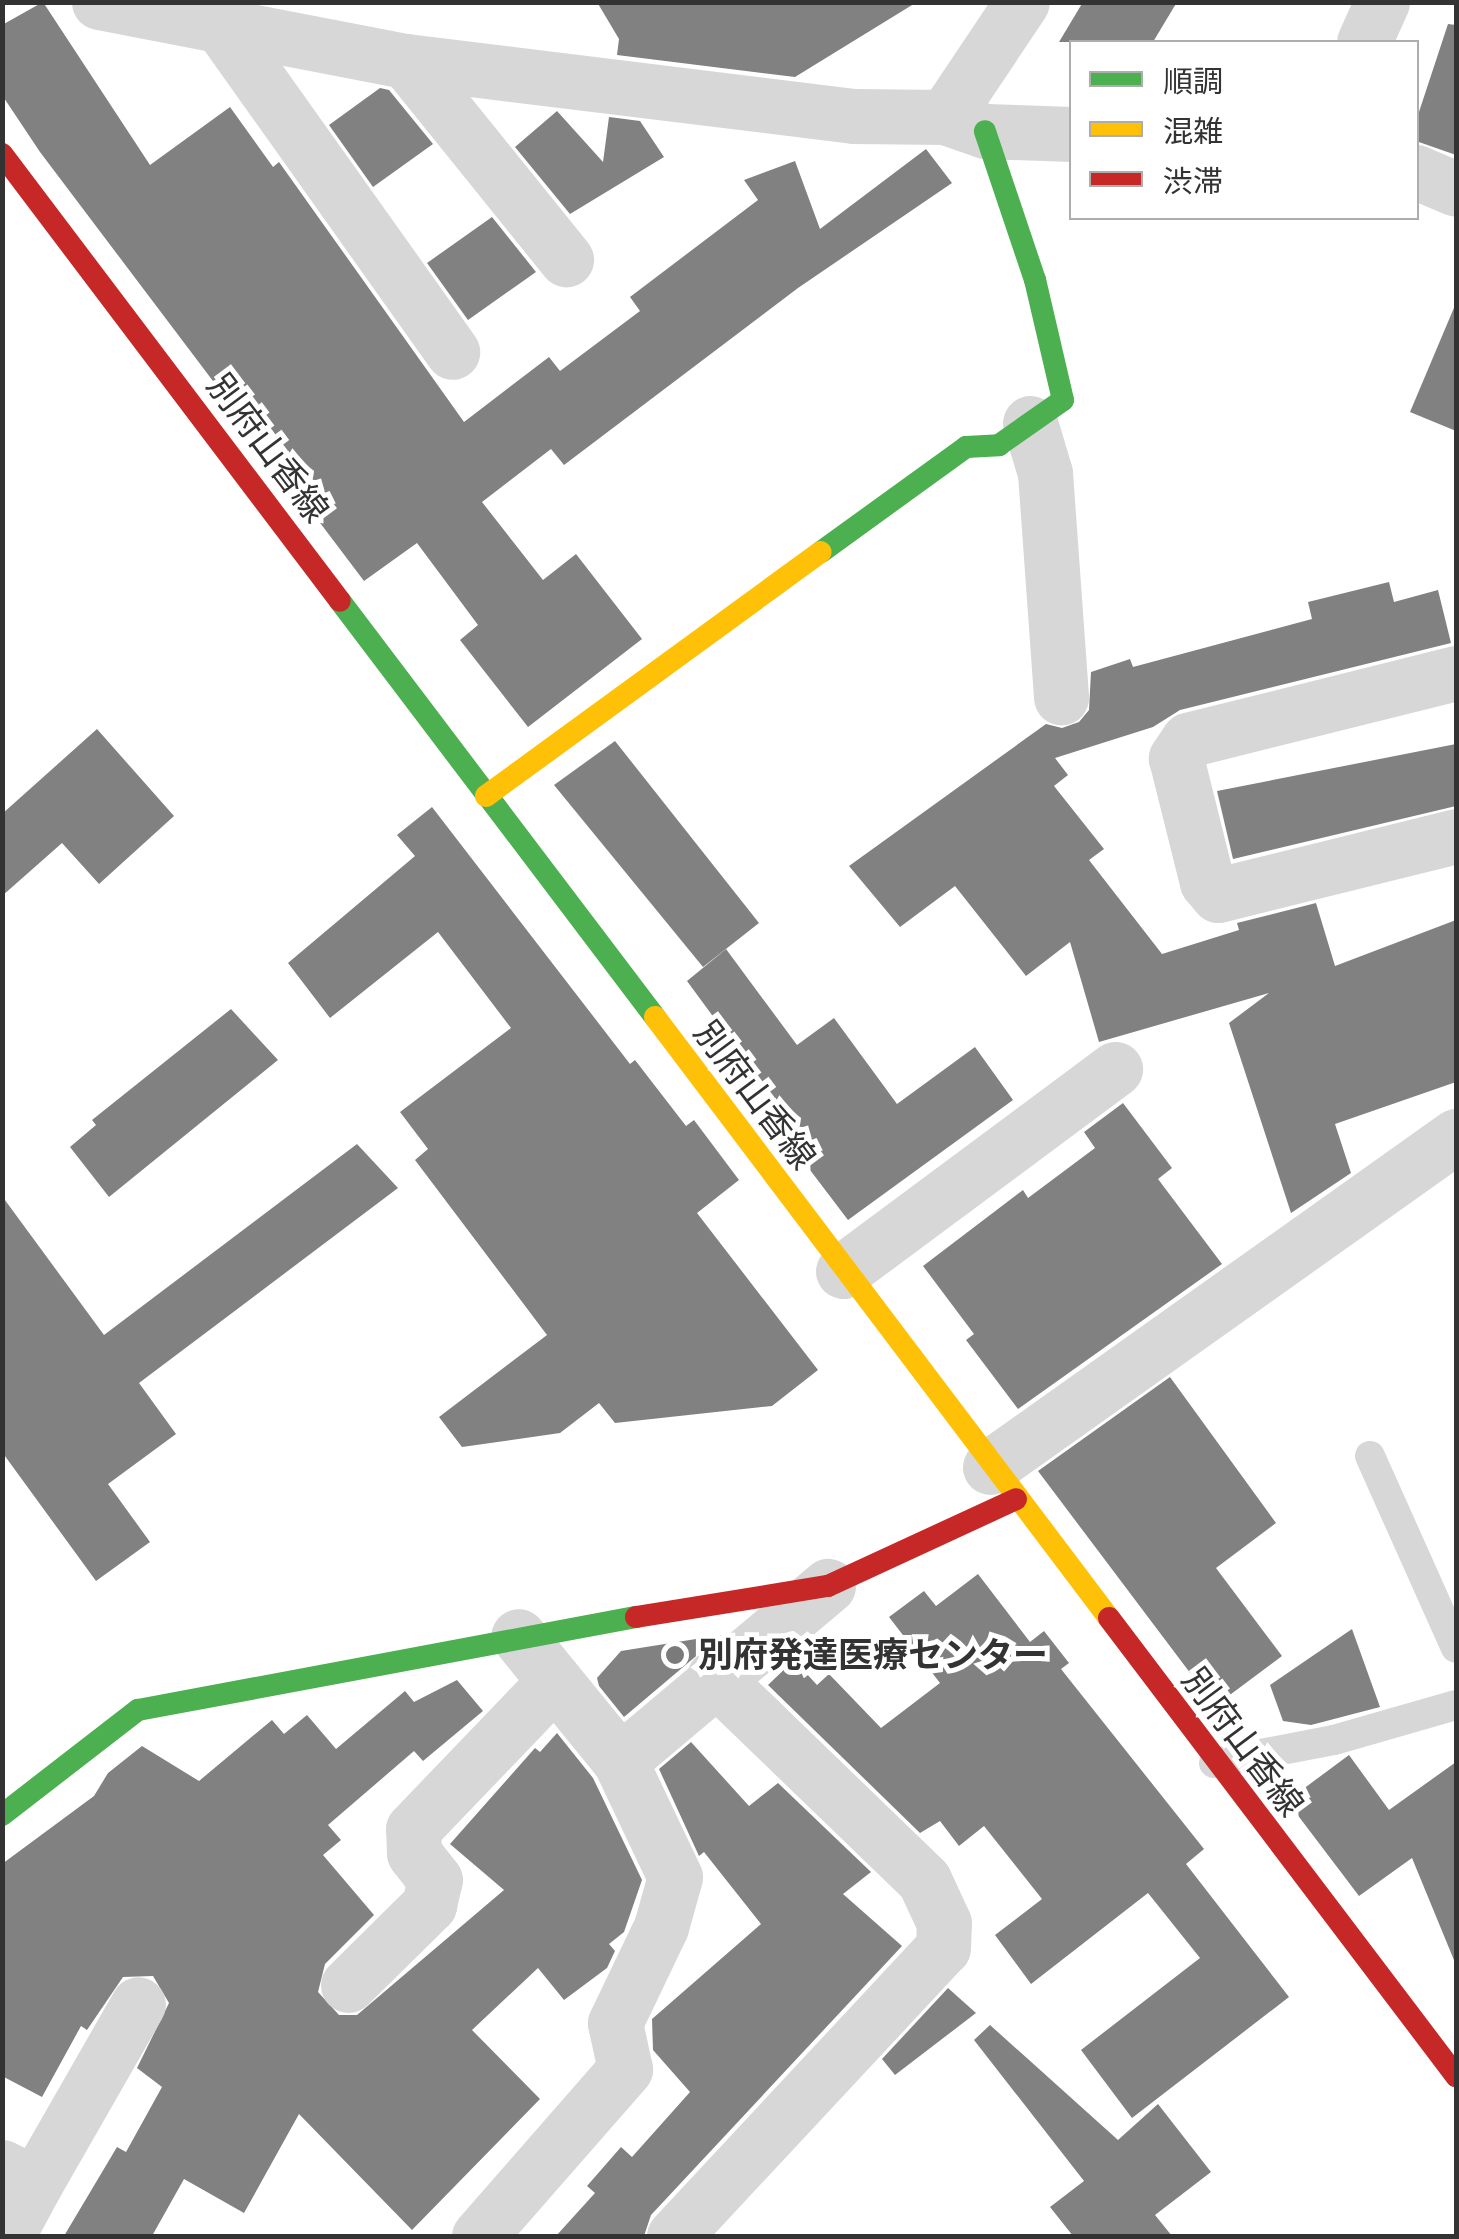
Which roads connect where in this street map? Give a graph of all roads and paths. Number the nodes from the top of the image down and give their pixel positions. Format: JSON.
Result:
{"nodes":[{"id":1,"x":99,"y":2,"type":"edge"},
{"id":2,"x":1022,"y":2,"type":"edge"},
{"id":3,"x":1382,"y":2,"type":"edge"},
{"id":4,"x":220,"y":25,"type":"junction"},
{"id":5,"x":1365,"y":40,"type":"edge"},
{"id":6,"x":406,"y":61,"type":"junction"},
{"id":7,"x":965,"y":124,"type":"junction"},
{"id":8,"x":1069,"y":134,"type":"edge"},
{"id":9,"x":2,"y":154,"type":"edge"},
{"id":10,"x":1419,"y":173,"type":"edge"},
{"id":11,"x":1456,"y":189,"type":"edge"},
{"id":12,"x":566,"y":259,"type":"dead end"},
{"id":13,"x":452,"y":352,"type":"dead end"},
{"id":14,"x":1030,"y":422,"type":"junction"},
{"id":15,"x":1456,"y":673,"type":"edge"},
{"id":16,"x":1061,"y":697,"type":"dead end"},
{"id":17,"x":486,"y":796,"type":"junction"},
{"id":18,"x":1456,"y":836,"type":"edge"},
{"id":19,"x":1115,"y":1069,"type":"dead end"},
{"id":20,"x":1456,"y":1136,"type":"edge"},
{"id":21,"x":843,"y":1271,"type":"junction"},
{"id":22,"x":1370,"y":1456,"type":"dead end"},
{"id":23,"x":1003,"y":1482,"type":"junction"},
{"id":24,"x":828,"y":1586,"type":"junction"},
{"id":25,"x":518,"y":1636,"type":"junction"},
{"id":26,"x":1456,"y":1648,"type":"edge"},
{"id":27,"x":714,"y":1677,"type":"junction"},
{"id":28,"x":554,"y":1681,"type":"junction"},
{"id":29,"x":1456,"y":1705,"type":"edge"},
{"id":30,"x":620,"y":1762,"type":"junction"},
{"id":31,"x":1214,"y":1763,"type":"junction"},
{"id":32,"x":2,"y":1816,"type":"edge"},
{"id":33,"x":348,"y":1985,"type":"dead end"},
{"id":34,"x":138,"y":2004,"type":"dead end"},
{"id":35,"x":1455,"y":2071,"type":"edge"},
{"id":36,"x":19,"y":2176,"type":"edge"},
{"id":37,"x":7,"y":2236,"type":"edge"},
{"id":38,"x":478,"y":2236,"type":"edge"},
{"id":39,"x":674,"y":2236,"type":"edge"}],
"edges":[{"from":1,"to":4,"type":"street"},
{"from":2,"to":7,"type":"street"},
{"from":3,"to":5,"type":"street"},
{"from":4,"to":6,"type":"street"},
{"from":4,"to":13,"type":"street"},
{"from":6,"to":7,"type":"street"},
{"from":6,"to":12,"type":"street"},
{"from":7,"to":8,"type":"street"},
{"from":7,"to":14,"type":"main road"},
{"from":9,"to":17,"type":"main road","name":"別府山香線"},
{"from":10,"to":11,"type":"street"},
{"from":14,"to":16,"type":"street"},
{"from":14,"to":17,"type":"main road"},
{"from":15,"to":18,"type":"street"},
{"from":17,"to":21,"type":"main road","name":"別府山香線"},
{"from":19,"to":21,"type":"street"},
{"from":20,"to":23,"type":"street"},
{"from":21,"to":23,"type":"main road","name":"別府山香線"},
{"from":22,"to":26,"type":"lane"},
{"from":23,"to":24,"type":"main road"},
{"from":23,"to":31,"type":"main road","name":"別府山香線"},
{"from":24,"to":25,"type":"main road"},
{"from":24,"to":27,"type":"street"},
{"from":25,"to":28,"type":"street"},
{"from":25,"to":32,"type":"main road"},
{"from":27,"to":30,"type":"street"},
{"from":27,"to":39,"type":"street"},
{"from":28,"to":30,"type":"street"},
{"from":28,"to":33,"type":"street"},
{"from":29,"to":31,"type":"lane"},
{"from":30,"to":38,"type":"street"},
{"from":31,"to":35,"type":"main road","name":"別府山香線"},
{"from":34,"to":36,"type":"street"},
{"from":36,"to":37,"type":"street"}]}
